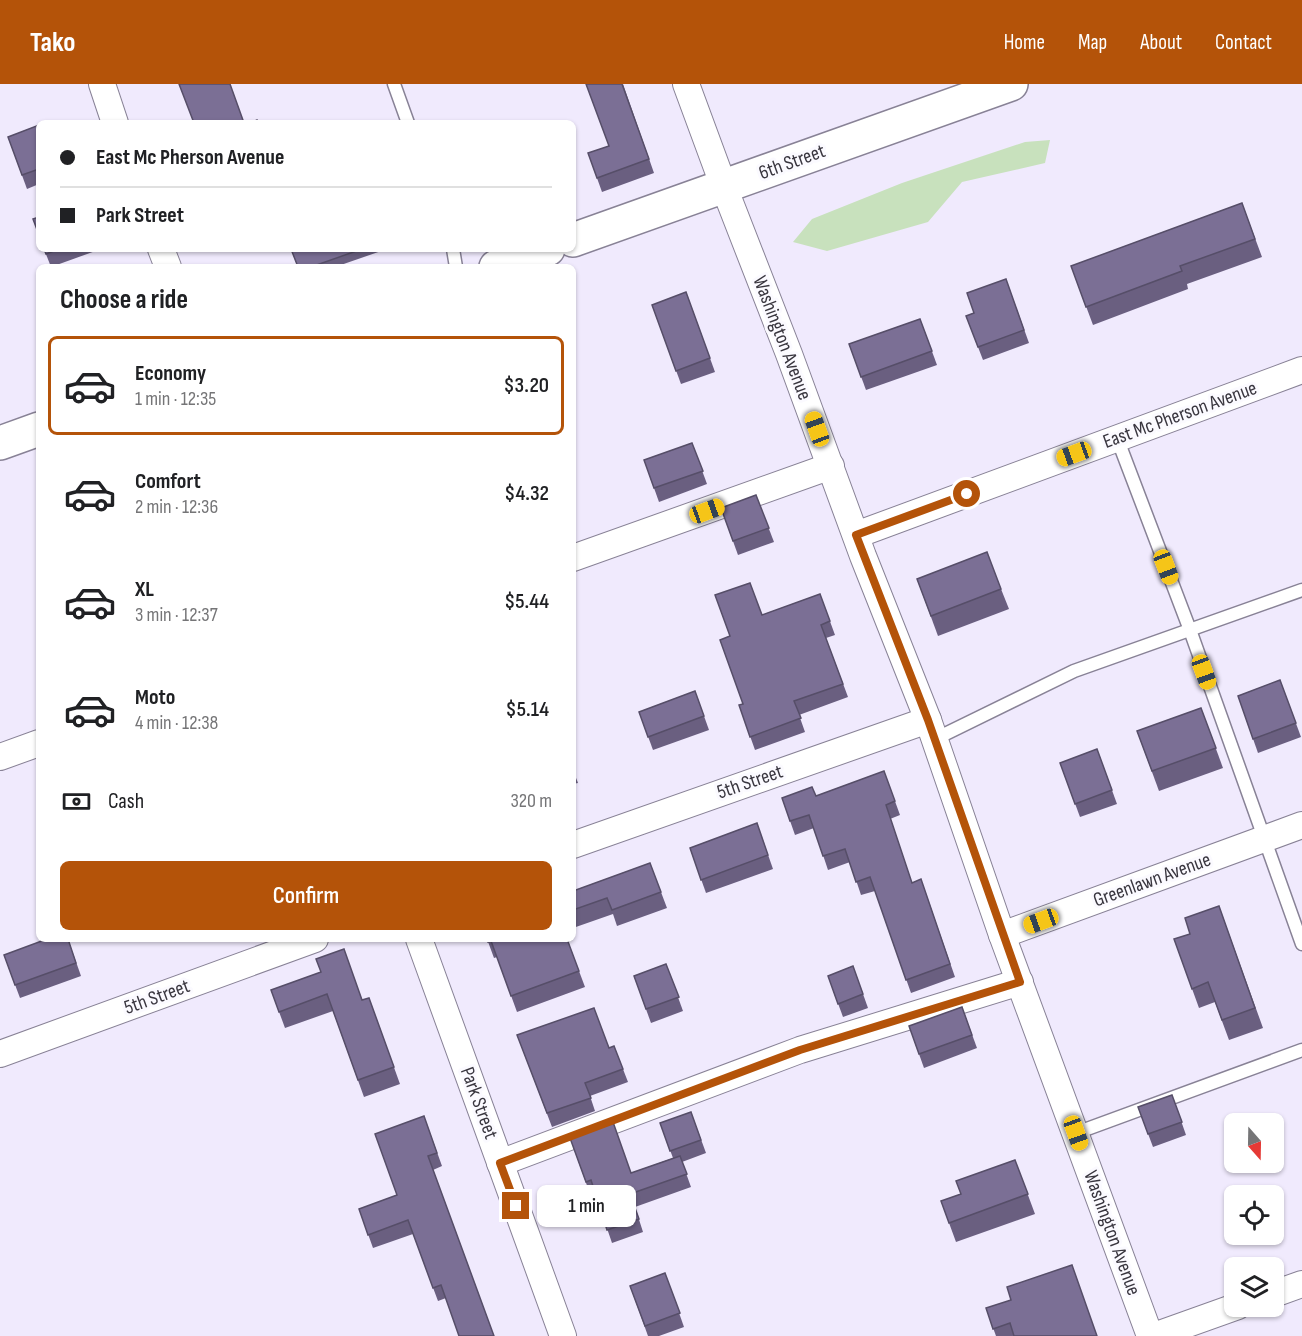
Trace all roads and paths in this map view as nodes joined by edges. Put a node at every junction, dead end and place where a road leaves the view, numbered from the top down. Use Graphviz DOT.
graph roads {
  1 [pos="102,84"];
  2 [pos="394,84"];
  3 [pos="686,84"];
  4 [pos="1011,84"];
  5 [pos="114,120"];
  6 [pos="407,120"];
  7 [pos="724,187"];
  8 [pos="576,239"];
  9 [pos="539,252"];
  10 [pos="505,264"];
  11 [pos="1302,370"];
  12 [pos="36,430"];
  13 [pos="1117,438"];
  14 [pos="0,443"];
  15 [pos="831,466"];
  16 [pos="856,535"];
  17 [pos="576,557"];
  18 [pos="1302,590"];
  19 [pos="1190,630"];
  20 [pos="931,730"];
  21 [pos="36,744"];
  22 [pos="0,757"];
  23 [pos="1302,825"];
  24 [pos="1264,839"];
  25 [pos="576,844"];
  26 [pos="1002,935"];
  27 [pos="307,942"];
  28 [pos="419,942"];
  29 [pos="1302,944"];
  30 [pos="1020,982"];
  31 [pos="1302,1050"];
  32 [pos="0,1054"];
  33 [pos="1076,1133"];
  34 [pos="500,1163"];
  35 [pos="1302,1284"];
  36 [pos="1284,1290"];
  37 [pos="1224,1311"];
  38 [pos="563,1336"];
  39 [pos="1152,1336"];
  1 -- 5 [label="street"];
  2 -- 6 [label="lane"];
  3 -- 7 [label="street, Washington Avenue"];
  4 -- 7 [label="street, 6th Street"];
  7 -- 8 [label="street, 6th Street"];
  7 -- 15 [label="street, Washington Avenue"];
  9 -- 10 [label="street"];
  11 -- 13 [label="street, East Mc Pherson Avenue"];
  12 -- 14 [label="street"];
  13 -- 16 [label="street, East Mc Pherson Avenue"];
  13 -- 19 [label="lane"];
  15 -- 16 [label="street, Washington Avenue"];
  15 -- 17 [label="street"];
  16 -- 20 [label="street, Washington Avenue"];
  18 -- 19 [label="lane"];
  19 -- 20 [label="lane"];
  19 -- 24 [label="lane"];
  20 -- 25 [label="street, 5th Street"];
  20 -- 26 [label="street, Washington Avenue"];
  21 -- 22 [label="street"];
  23 -- 24 [label="street, Greenlawn Avenue"];
  24 -- 26 [label="street, Greenlawn Avenue"];
  24 -- 29 [label="lane"];
  26 -- 30 [label="street, Washington Avenue"];
  27 -- 32 [label="street, 5th Street"];
  28 -- 34 [label="street, Park Street"];
  30 -- 33 [label="street, Washington Avenue"];
  30 -- 34 [label="street"];
  31 -- 33 [label="lane"];
  33 -- 39 [label="street, Washington Avenue"];
  34 -- 38 [label="street, Park Street"];
  35 -- 36 [label="street"];
  37 -- 39 [label="street"];
}
